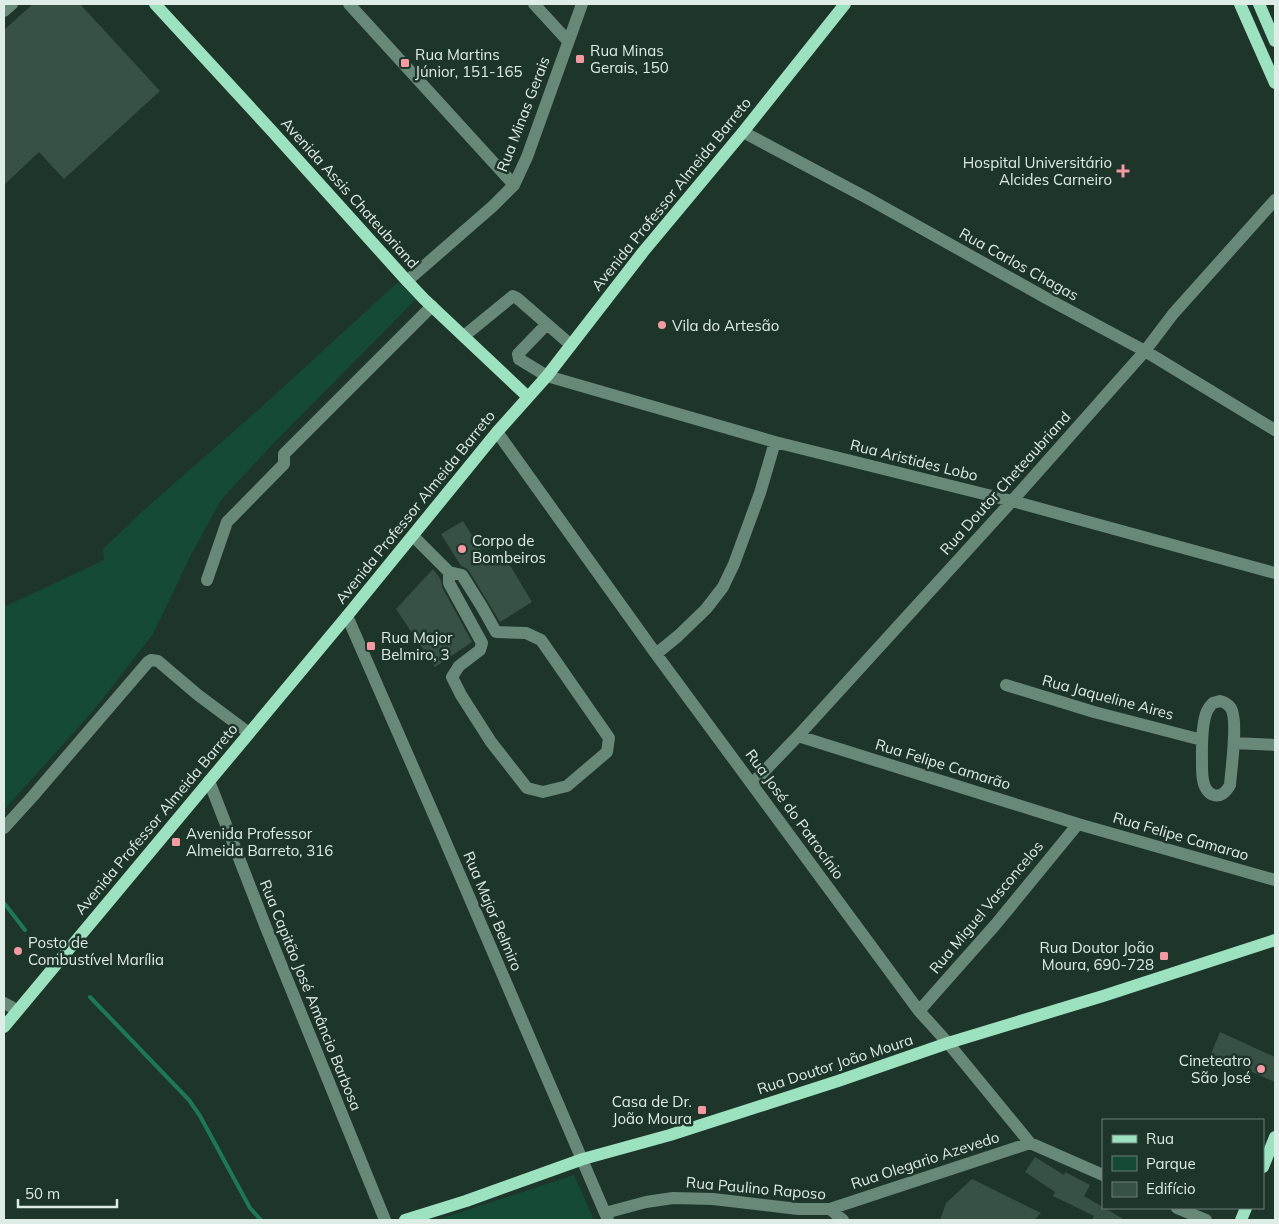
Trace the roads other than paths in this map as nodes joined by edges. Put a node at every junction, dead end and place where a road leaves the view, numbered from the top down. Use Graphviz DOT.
graph roads {
  1 [pos="12,4"];
  2 [pos="155,4"];
  3 [pos="349,4"];
  4 [pos="534,4"];
  5 [pos="582,4"];
  6 [pos="845,4"];
  7 [pos="1240,4"];
  8 [pos="1259,4"];
  9 [pos="4,11"];
  10 [pos="568,41"];
  11 [pos="1275,41"];
  12 [pos="1275,83"];
  13 [pos="743,132"];
  14 [pos="514,184"];
  15 [pos="1275,200"];
  16 [pos="407,281"];
  17 [pos="432,306"];
  18 [pos="547,324"];
  19 [pos="464,336"];
  20 [pos="571,345"];
  21 [pos="1144,351"];
  22 [pos="547,376"];
  23 [pos="528,397"];
  24 [pos="1275,430"];
  25 [pos="497,432"];
  26 [pos="775,442"];
  27 [pos="1012,501"];
  28 [pos="412,536"];
  29 [pos="449,572"];
  30 [pos="1275,573"];
  31 [pos="207,580"];
  32 [pos="347,616"];
  33 [pos="656,654"];
  34 [pos="1006,685"];
  35 [pos="249,733"];
  36 [pos="798,736"];
  37 [pos="1202,740"];
  38 [pos="1234,744"];
  39 [pos="1275,745"];
  40 [pos="209,781"];
  41 [pos="752,784"];
  42 [pos="1078,824"];
  43 [pos="4,828"];
  44 [pos="1275,880"];
  45 [pos="1275,940"];
  46 [pos="4,1003"];
  47 [pos="17,1010"];
  48 [pos="918,1011"];
  49 [pos="4,1026"];
  50 [pos="948,1043"];
  51 [pos="1275,1137"];
  52 [pos="1030,1143"];
  53 [pos="582,1159"];
  54 [pos="1264,1164"];
  55 [pos="1102,1175"];
  56 [pos="830,1209"];
  57 [pos="1179,1209"];
  58 [pos="607,1217"];
  59 [pos="385,1220"];
  60 [pos="405,1220"];
  61 [pos="843,1220"];
  62 [pos="1206,1220"];
  1 -- 9 [label="street"];
  2 -- 16 [label="main road, Avenida Assis Chateubriand"];
  3 -- 14 [label="street"];
  4 -- 10 [label="street"];
  5 -- 10 [label="street, Rua Minas Gerais"];
  6 -- 13 [label="main road, Avenida Professor Almeida Barreto"];
  7 -- 12 [label="main road"];
  8 -- 11 [label="main road"];
  10 -- 14 [label="street, Rua Minas Gerais"];
  13 -- 20 [label="main road, Avenida Professor Almeida Barreto"];
  13 -- 21 [label="street, Rua Carlos Chagas"];
  14 -- 16 [label="street, Rua Minas Gerais"];
  15 -- 21 [label="street, Rua Doutor Cheteaubriand"];
  16 -- 17 [label="main road, Avenida Assis Chateubriand"];
  17 -- 19 [label="main road, Avenida Assis Chateubriand"];
  17 -- 31 [label="street"];
  18 -- 19 [label="street"];
  18 -- 20 [label="street"];
  18 -- 22 [label="street, Rua Aristides Lobo"];
  19 -- 23 [label="main road, Avenida Assis Chateubriand"];
  20 -- 22 [label="main road, Avenida Professor Almeida Barreto"];
  21 -- 24 [label="street, Rua Carlos Chagas"];
  21 -- 27 [label="street, Rua Doutor Cheteaubriand"];
  22 -- 23 [label="main road, Avenida Professor Almeida Barreto"];
  22 -- 26 [label="street, Rua Aristides Lobo"];
  23 -- 25 [label="main road, Avenida Professor Almeida Barreto"];
  25 -- 28 [label="main road, Avenida Professor Almeida Barreto"];
  25 -- 33 [label="street, Rua José do Patrocínio"];
  26 -- 27 [label="street, Rua Aristides Lobo"];
  26 -- 33 [label="street"];
  27 -- 30 [label="street, Rua Aristides Lobo"];
  27 -- 36 [label="street, Rua Doutor Cheteaubriand"];
  28 -- 29 [label="street"];
  28 -- 32 [label="main road, Avenida Professor Almeida Barreto"];
  29 -- 29 [label="street"];
  32 -- 35 [label="main road, Avenida Professor Almeida Barreto"];
  32 -- 53 [label="street, Rua Major Belmiro"];
  33 -- 41 [label="street, Rua José do Patrocínio"];
  34 -- 37 [label="street, Rua Jaqueline Aires"];
  35 -- 40 [label="main road, Avenida Professor Almeida Barreto"];
  35 -- 43 [label="street"];
  36 -- 41 [label="street, Rua Doutor Cheteaubriand"];
  36 -- 42 [label="street, Rua Felipe Camarão"];
  37 -- 38 [label="street"];
  37 -- 38 [label="street"];
  38 -- 39 [label="street"];
  40 -- 47 [label="main road, Avenida Professor Almeida Barreto"];
  40 -- 59 [label="street, Rua Capitão José Amâncio Barbosa"];
  41 -- 48 [label="street, Rua José do Patrocínio"];
  42 -- 44 [label="street, Rua Felipe Camarao"];
  42 -- 48 [label="street, Rua Miguel Vasconcelos"];
  45 -- 50 [label="main road, Rua Doutor João Moura"];
  46 -- 47 [label="street"];
  47 -- 49 [label="main road, Avenida Professor Almeida Barreto"];
  48 -- 50 [label="street, Rua José do Patrocínio"];
  50 -- 52 [label="street, Rua José do Patrocínio"];
  50 -- 53 [label="main road, Rua Doutor João Moura"];
  51 -- 54 [label="main road"];
  52 -- 55 [label="street, Rua José do Patrocínio"];
  52 -- 56 [label="street, Rua Olegario Azevedo"];
  53 -- 58 [label="street, Rua Major Belmiro"];
  53 -- 60 [label="main road, Rua Doutor João Moura"];
  56 -- 58 [label="street, Rua Paulino Raposo"];
  56 -- 61 [label="street, Rua Paulino Raposo"];
  57 -- 62 [label="street"];
}
